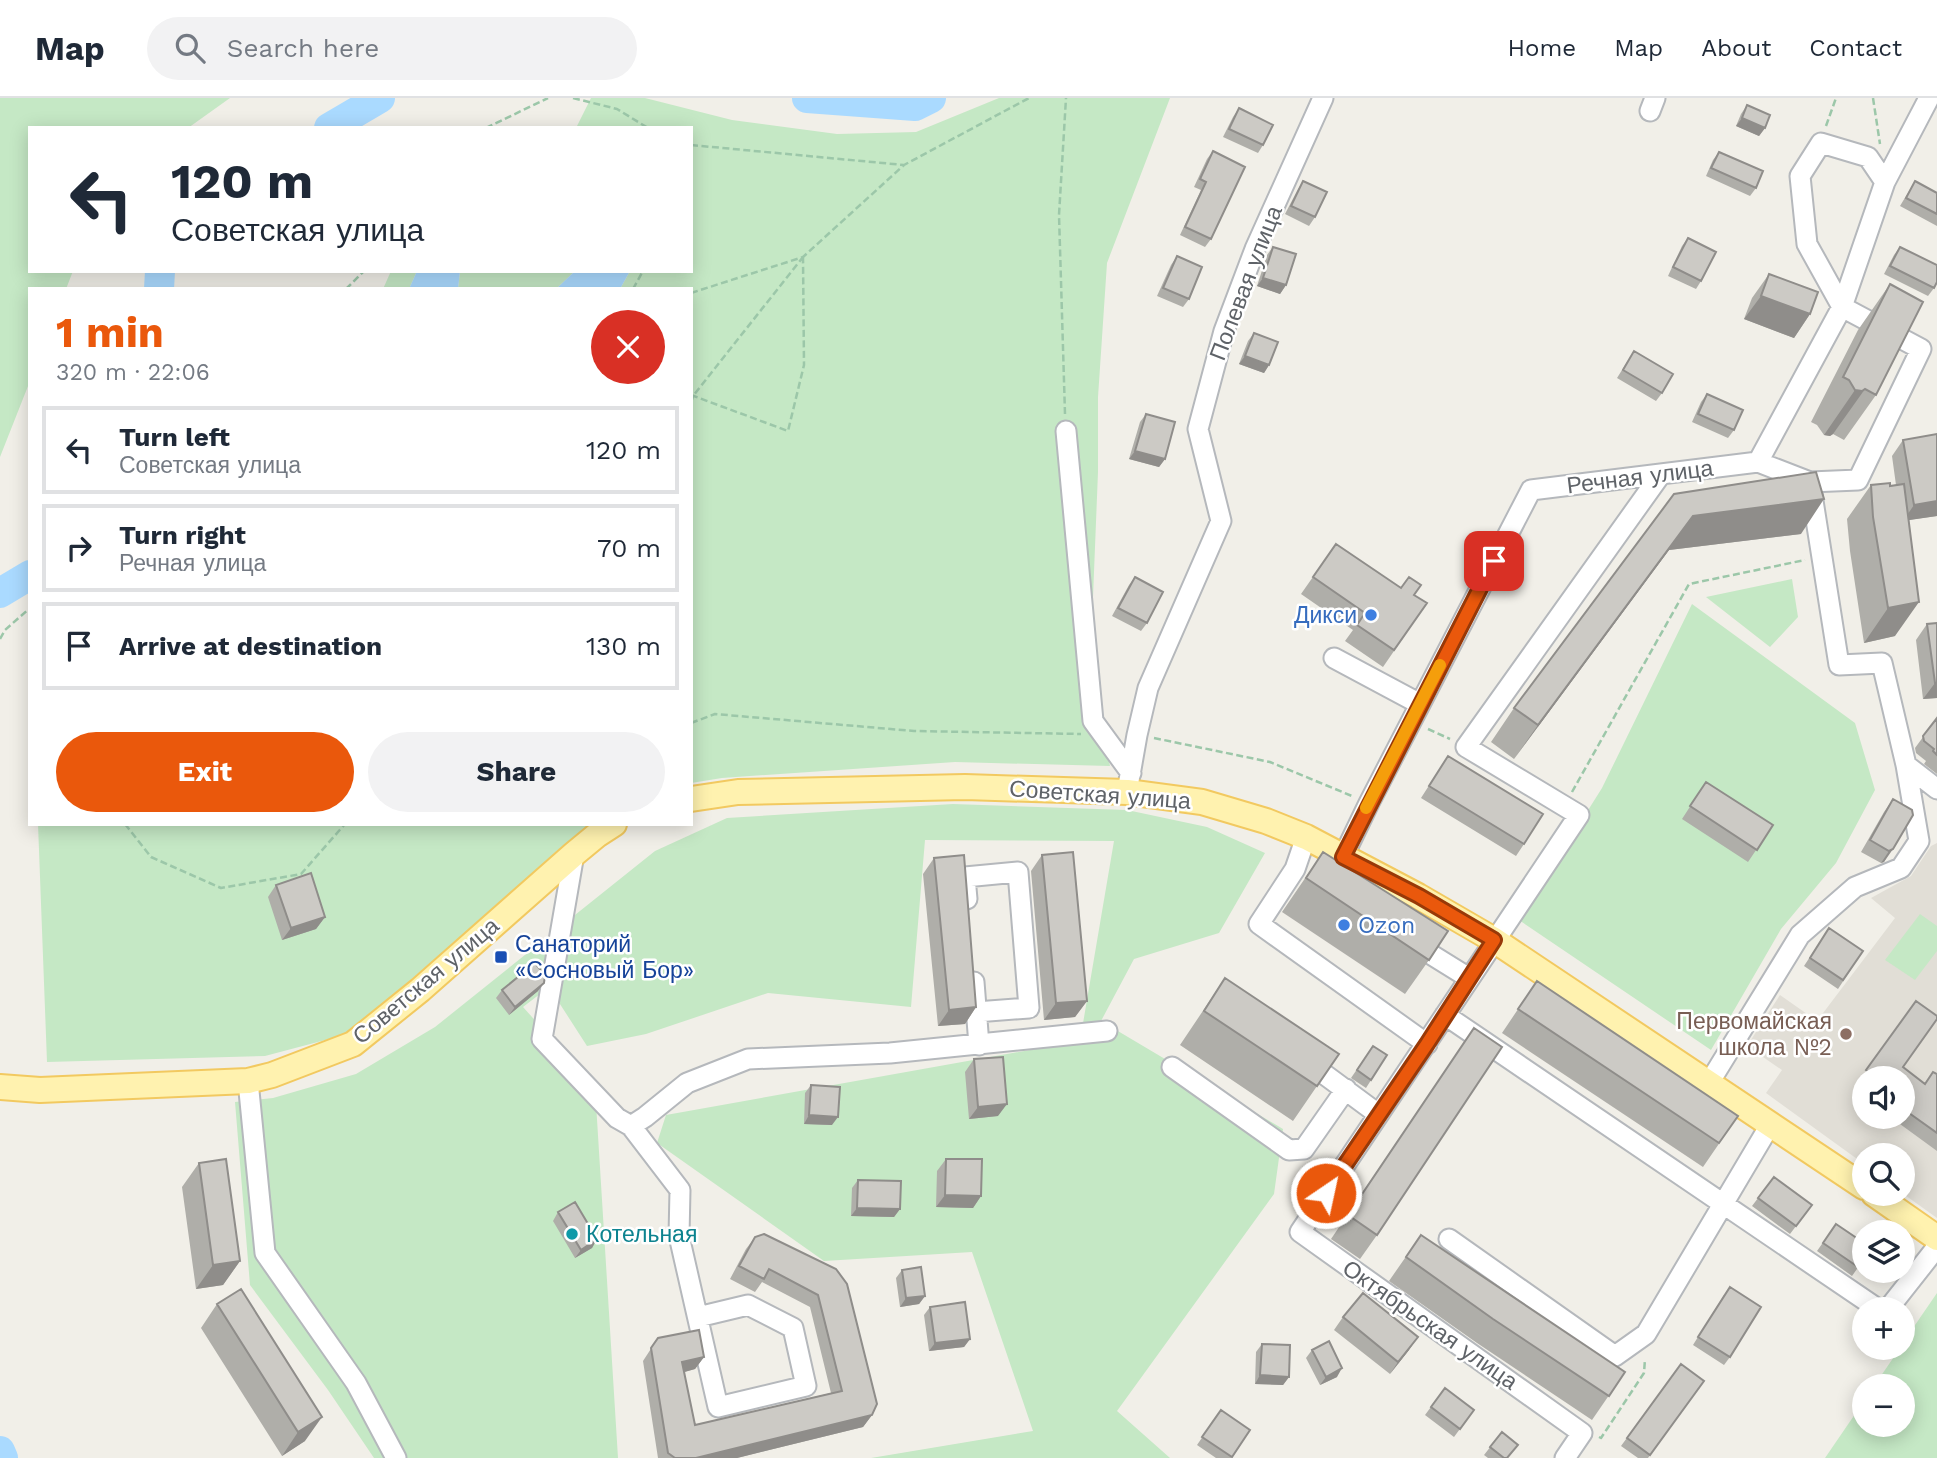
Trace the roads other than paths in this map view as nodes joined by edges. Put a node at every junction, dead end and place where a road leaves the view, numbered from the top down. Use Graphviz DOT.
graph roads {
  1 [pos="1323,98"];
  2 [pos="1929,98"];
  3 [pos="1885,182"];
  4 [pos="1842,307"];
  5 [pos="1929,353"];
  6 [pos="1066,431"];
  7 [pos="1758,462"];
  8 [pos="1661,474"];
  9 [pos="1810,482"];
  10 [pos="1334,657"];
  11 [pos="1416,713"];
  12 [pos="1906,765"];
  13 [pos="1129,783"];
  14 [pos="1937,789"];
  15 [pos="693,799"];
  16 [pos="611,826"];
  17 [pos="1937,832"];
  18 [pos="1306,837"];
  19 [pos="1919,841"];
  20 [pos="574,854"];
  21 [pos="1343,857"];
  22 [pos="968,917"];
  23 [pos="1399,934"];
  24 [pos="1494,940"];
  25 [pos="972,958"];
  26 [pos="1469,978"];
  27 [pos="976,1012"];
  28 [pos="1445,1015"];
  29 [pos="1107,1031"];
  30 [pos="1427,1044"];
  31 [pos="979,1045"];
  32 [pos="1289,1049"];
  33 [pos="1172,1067"];
  34 [pos="248,1082"];
  35 [pos="1709,1083"];
  36 [pos="0,1087"];
  37 [pos="1346,1089"];
  38 [pos="1378,1114"];
  39 [pos="1770,1125"];
  40 [pos="631,1126"];
  41 [pos="1852,1179"];
  42 [pos="1722,1204"];
  43 [pos="1891,1206"];
  44 [pos="1937,1238"];
  45 [pos="1448,1239"];
  46 [pos="1937,1247"];
  47 [pos="1860,1297"];
  48 [pos="1897,1297"];
  49 [pos="698,1317"];
  50 [pos="396,1458"];
  51 [pos="1565,1458"];
  1 -- 13 [label="street, Полевая улица"];
  2 -- 3 [label="street"];
  3 -- 4 [label="street"];
  3 -- 4 [label="street"];
  4 -- 5 [label="street"];
  4 -- 7 [label="street"];
  5 -- 9 [label="street"];
  6 -- 13 [label="street"];
  7 -- 8 [label="street, Речная улица"];
  7 -- 9 [label="street"];
  8 -- 11 [label="street, Речная улица"];
  8 -- 24 [label="street, Октябрьская улица"];
  9 -- 12 [label="street"];
  10 -- 11 [label="street"];
  11 -- 21 [label="street, Речная улица"];
  12 -- 14 [label="street"];
  12 -- 19 [label="street"];
  13 -- 15 [label="main road, Советская улица"];
  13 -- 18 [label="main road, Советская улица"];
  16 -- 20 [label="main road, Советская улица"];
  17 -- 19 [label="street"];
  18 -- 21 [label="main road, Советская улица"];
  18 -- 30 [label="street"];
  19 -- 35 [label="street"];
  20 -- 34 [label="main road, Советская улица"];
  20 -- 40 [label="street"];
  21 -- 24 [label="main road, Советская улица"];
  22 -- 27 [label="street"];
  23 -- 26 [label="street"];
  24 -- 26 [label="street, Октябрьская улица"];
  24 -- 35 [label="main road, Советская улица"];
  25 -- 27 [label="street"];
  26 -- 28 [label="street, Октябрьская улица"];
  27 -- 31 [label="street"];
  28 -- 30 [label="street, Октябрьская улица"];
  28 -- 42 [label="street"];
  29 -- 31 [label="street"];
  30 -- 38 [label="street, Октябрьская улица"];
  31 -- 40 [label="street"];
  32 -- 37 [label="street"];
  33 -- 37 [label="street"];
  34 -- 36 [label="main road, Советская улица"];
  34 -- 50 [label="street"];
  35 -- 39 [label="main road, Советская улица"];
  37 -- 38 [label="street"];
  38 -- 51 [label="street, Октябрьская улица"];
  39 -- 41 [label="main road, Советская улица"];
  39 -- 42 [label="street"];
  40 -- 49 [label="street"];
  42 -- 45 [label="street"];
  42 -- 47 [label="street"];
  43 -- 44 [label="main road"];
  46 -- 48 [label="street"];
  49 -- 49 [label="street"];
}
